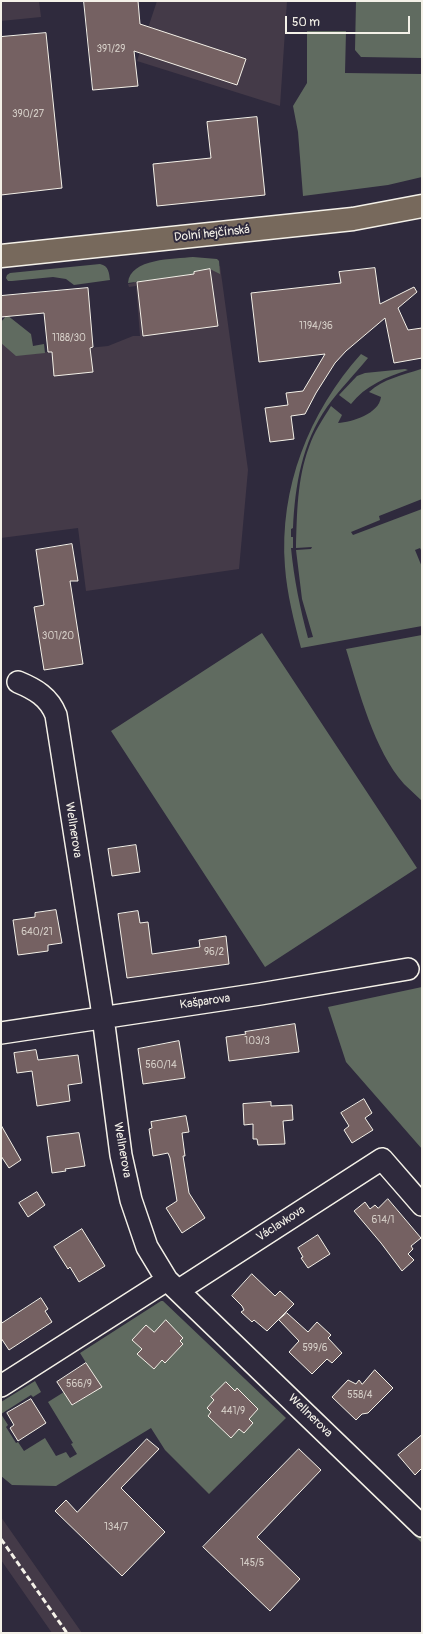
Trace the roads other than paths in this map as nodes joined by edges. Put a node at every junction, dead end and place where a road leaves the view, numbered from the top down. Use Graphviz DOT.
graph roads {
  1 [pos="422,206"];
  2 [pos="1,256"];
  3 [pos="18,682"];
  4 [pos="408,969"];
  5 [pos="103,1017"];
  6 [pos="1,1033"];
  7 [pos="422,1205"];
  8 [pos="173,1285"];
  9 [pos="1,1386"];
  10 [pos="420,1520"];
  1 -- 2 [label="main road, Dolní hejčínská"];
  3 -- 5 [label="street, Wellnerova"];
  4 -- 5 [label="street, Kašparova"];
  5 -- 6 [label="street, Kašparova"];
  5 -- 8 [label="street, Wellnerova"];
  7 -- 8 [label="street, Václavkova"];
  8 -- 9 [label="street, Václavkova"];
  8 -- 10 [label="street, Wellnerova"];
}
